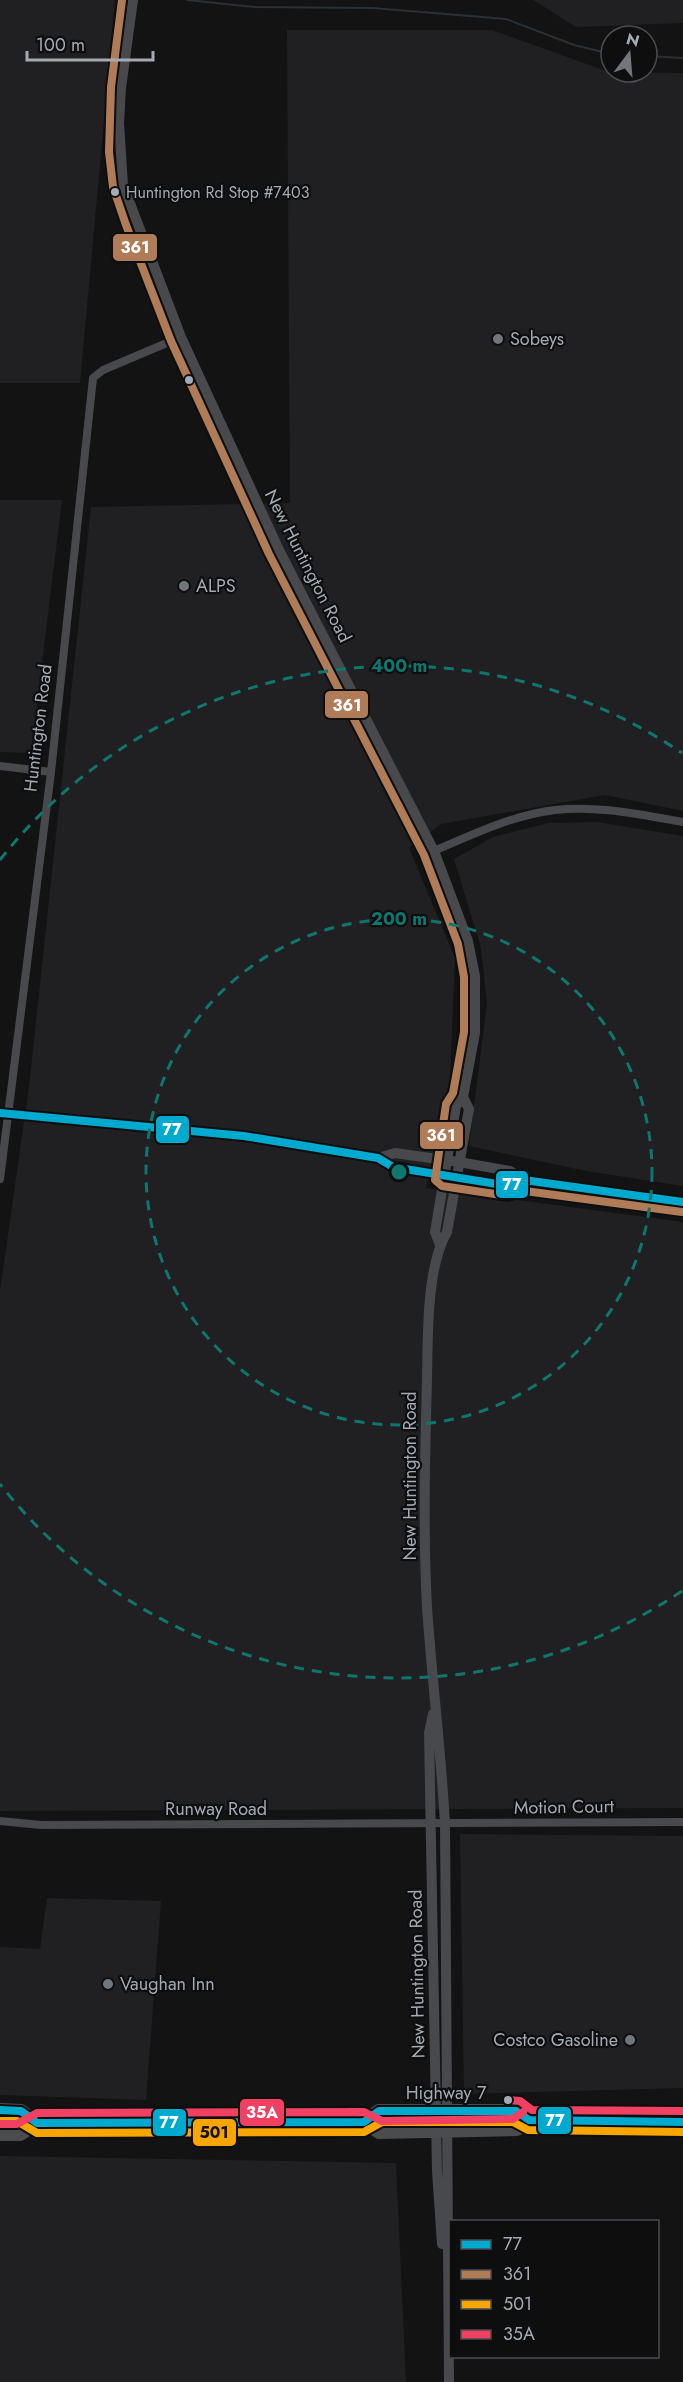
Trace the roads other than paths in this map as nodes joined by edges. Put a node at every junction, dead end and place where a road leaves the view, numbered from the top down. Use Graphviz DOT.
graph roads {
  1 [pos="133,0"];
  2 [pos="182,337"];
  3 [pos="0,766"];
  4 [pos="51,772"];
  5 [pos="683,822"];
  6 [pos="434,851"];
  7 [pos="463,1097"];
  8 [pos="4,1114"];
  9 [pos="378,1158"];
  10 [pos="447,1161"];
  11 [pos="459,1162"];
  12 [pos="444,1176"];
  13 [pos="456,1178"];
  14 [pos="0,1179"];
  15 [pos="524,1180"];
  16 [pos="683,1202"];
  17 [pos="440,1245"];
  18 [pos="434,1708"];
  19 [pos="0,1821"];
  20 [pos="683,1822"];
  21 [pos="433,1824"];
  22 [pos="445,1824"];
  23 [pos="0,2110"];
  24 [pos="442,2111"];
  25 [pos="529,2120"];
  26 [pos="364,2122"];
  27 [pos="683,2122"];
  28 [pos="37,2123"];
  29 [pos="443,2131"];
  30 [pos="0,2134"];
  31 [pos="449,2382"];
  1 -- 2 [label="street, New Huntington Road"];
  2 -- 4 [label="street, Huntington Road"];
  2 -- 6 [label="street, New Huntington Road"];
  3 -- 4 [label="street"];
  4 -- 8 [label="street, Huntington Road"];
  5 -- 6 [label="street"];
  6 -- 7 [label="street, New Huntington Road"];
  7 -- 10 [label="street, New Huntington Road"];
  7 -- 11 [label="street, New Huntington Road"];
  8 -- 9 [label="street"];
  8 -- 14 [label="street, Huntington Road"];
  9 -- 10 [label="street"];
  9 -- 12 [label="street"];
  10 -- 11 [label="street"];
  10 -- 12 [label="street, New Huntington Road"];
  11 -- 13 [label="street, New Huntington Road"];
  11 -- 15 [label="street"];
  12 -- 13 [label="street"];
  12 -- 17 [label="street, New Huntington Road"];
  13 -- 15 [label="street"];
  13 -- 17 [label="street, New Huntington Road"];
  15 -- 16 [label="street"];
  17 -- 18 [label="street, New Huntington Road"];
  18 -- 21 [label="street, New Huntington Road"];
  18 -- 22 [label="street, New Huntington Road"];
  19 -- 21 [label="street, Runway Road"];
  20 -- 22 [label="street, Motion Court"];
  21 -- 22 [label="street, Runway Road"];
  21 -- 24 [label="street, New Huntington Road"];
  22 -- 24 [label="street, New Huntington Road"];
  23 -- 28 [label="main road, Highway 7"];
  24 -- 25 [label="main road, Highway 7"];
  24 -- 26 [label="main road, Highway 7"];
  24 -- 29 [label="street, New Huntington Road"];
  25 -- 27 [label="main road, Highway 7"];
  25 -- 29 [label="main road, Highway 7"];
  26 -- 28 [label="main road, Highway 7"];
  26 -- 29 [label="main road, Highway 7"];
  28 -- 30 [label="main road, Highway 7"];
  29 -- 31 [label="street, New Huntington Road"];
}
